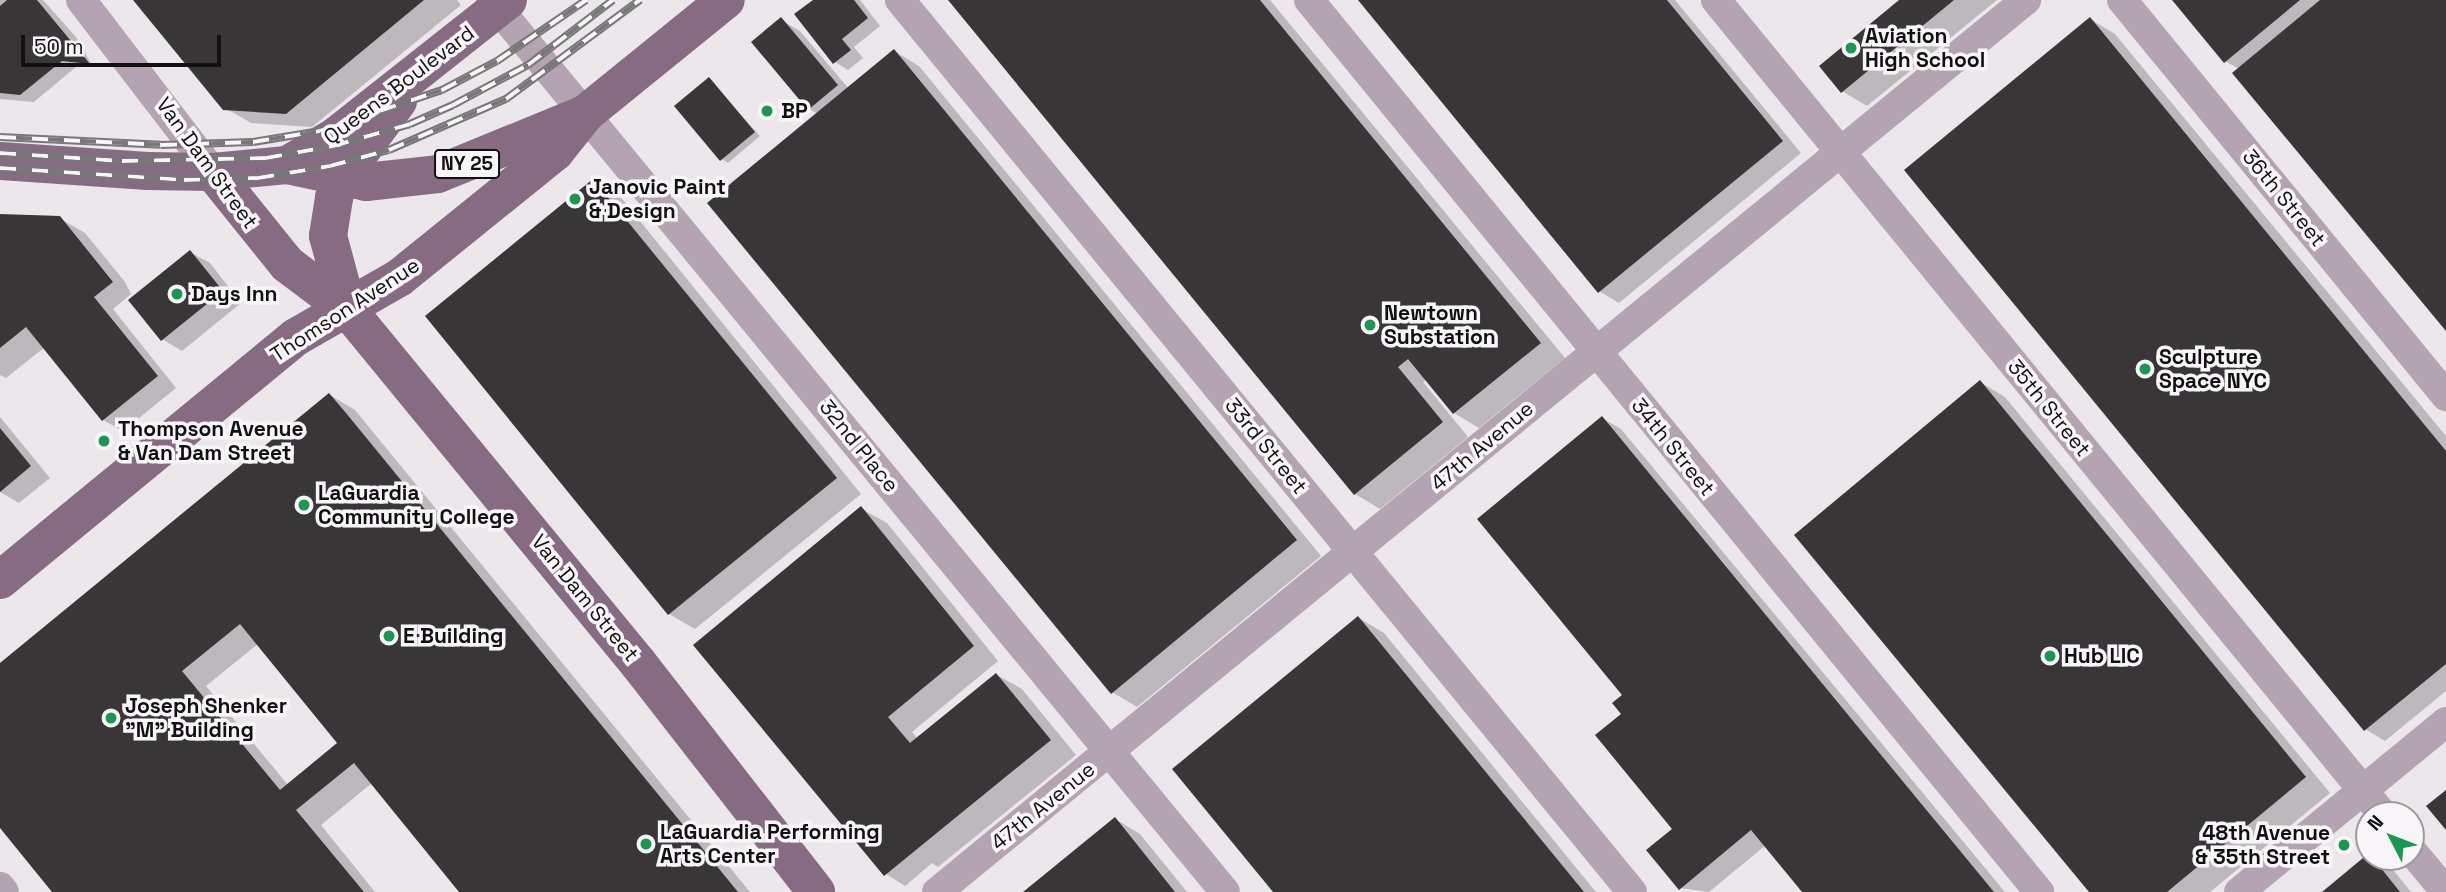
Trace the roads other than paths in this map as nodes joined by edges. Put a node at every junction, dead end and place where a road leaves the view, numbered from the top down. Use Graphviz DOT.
graph roads {
  1 [pos="81,0"];
  2 [pos="726,0"];
  3 [pos="900,0"];
  4 [pos="1309,0"];
  5 [pos="1716,0"];
  6 [pos="2026,0"];
  7 [pos="2122,0"];
  8 [pos="499,3"];
  9 [pos="420,70"];
  10 [pos="585,114"];
  11 [pos="1840,152"];
  12 [pos="0,161"];
  13 [pos="287,165"];
  14 [pos="214,172"];
  15 [pos="341,177"];
  16 [pos="348,310"];
  17 [pos="1596,352"];
  18 [pos="2446,396"];
  19 [pos="1353,552"];
  20 [pos="0,580"];
  21 [pos="2446,722"];
  22 [pos="1109,752"];
  23 [pos="2362,791"];
  24 [pos="2370,801"];
  25 [pos="2425,867"];
  26 [pos="0,887"];
  27 [pos="4,892"];
  28 [pos="816,892"];
  29 [pos="937,892"];
  30 [pos="1225,892"];
  31 [pos="1632,892"];
  32 [pos="2039,892"];
  33 [pos="2239,892"];
  34 [pos="2446,892"];
  1 -- 14 [label="street, Van Dam Street"];
  2 -- 10 [label="main road, Queens Boulevard / NY 25"];
  3 -- 19 [label="street, 33rd Street"];
  4 -- 17 [label="street, 34th Street"];
  5 -- 11 [label="street, 35th Street"];
  6 -- 11 [label="street, 47th Avenue"];
  7 -- 18 [label="street, 36th Street"];
  8 -- 9 [label="main road, Queens Boulevard / NY 25"];
  8 -- 10 [label="street, 32nd Place"];
  9 -- 13 [label="main road, Queens Boulevard / NY 25"];
  9 -- 15 [label="main road"];
  10 -- 15 [label="main road, Queens Boulevard / NY 25"];
  10 -- 16 [label="main road, Thomson Avenue"];
  10 -- 22 [label="street, 32nd Place"];
  11 -- 17 [label="street, 47th Avenue"];
  11 -- 23 [label="street, 35th Street"];
  12 -- 14 [label="main road, Queens Boulevard / NY 25"];
  13 -- 14 [label="main road, Queens Boulevard / NY 25"];
  13 -- 15 [label="main road, Queens Boulevard / NY 25"];
  14 -- 16 [label="main road, Van Dam Street"];
  15 -- 16 [label="main road, Van Dam Street"];
  16 -- 20 [label="main road, Thomson Avenue"];
  16 -- 28 [label="main road, Van Dam Street"];
  17 -- 19 [label="street, 47th Avenue"];
  17 -- 32 [label="street, 34th Street"];
  19 -- 22 [label="street, 47th Avenue"];
  19 -- 31 [label="street, 33rd Street"];
  21 -- 23 [label="street"];
  22 -- 29 [label="street, 47th Avenue"];
  22 -- 30 [label="street, 32nd Place"];
  23 -- 24 [label="street, 35th Street"];
  23 -- 33 [label="street"];
  25 -- 34 [label="street"];
  26 -- 27 [label="street"];
}
